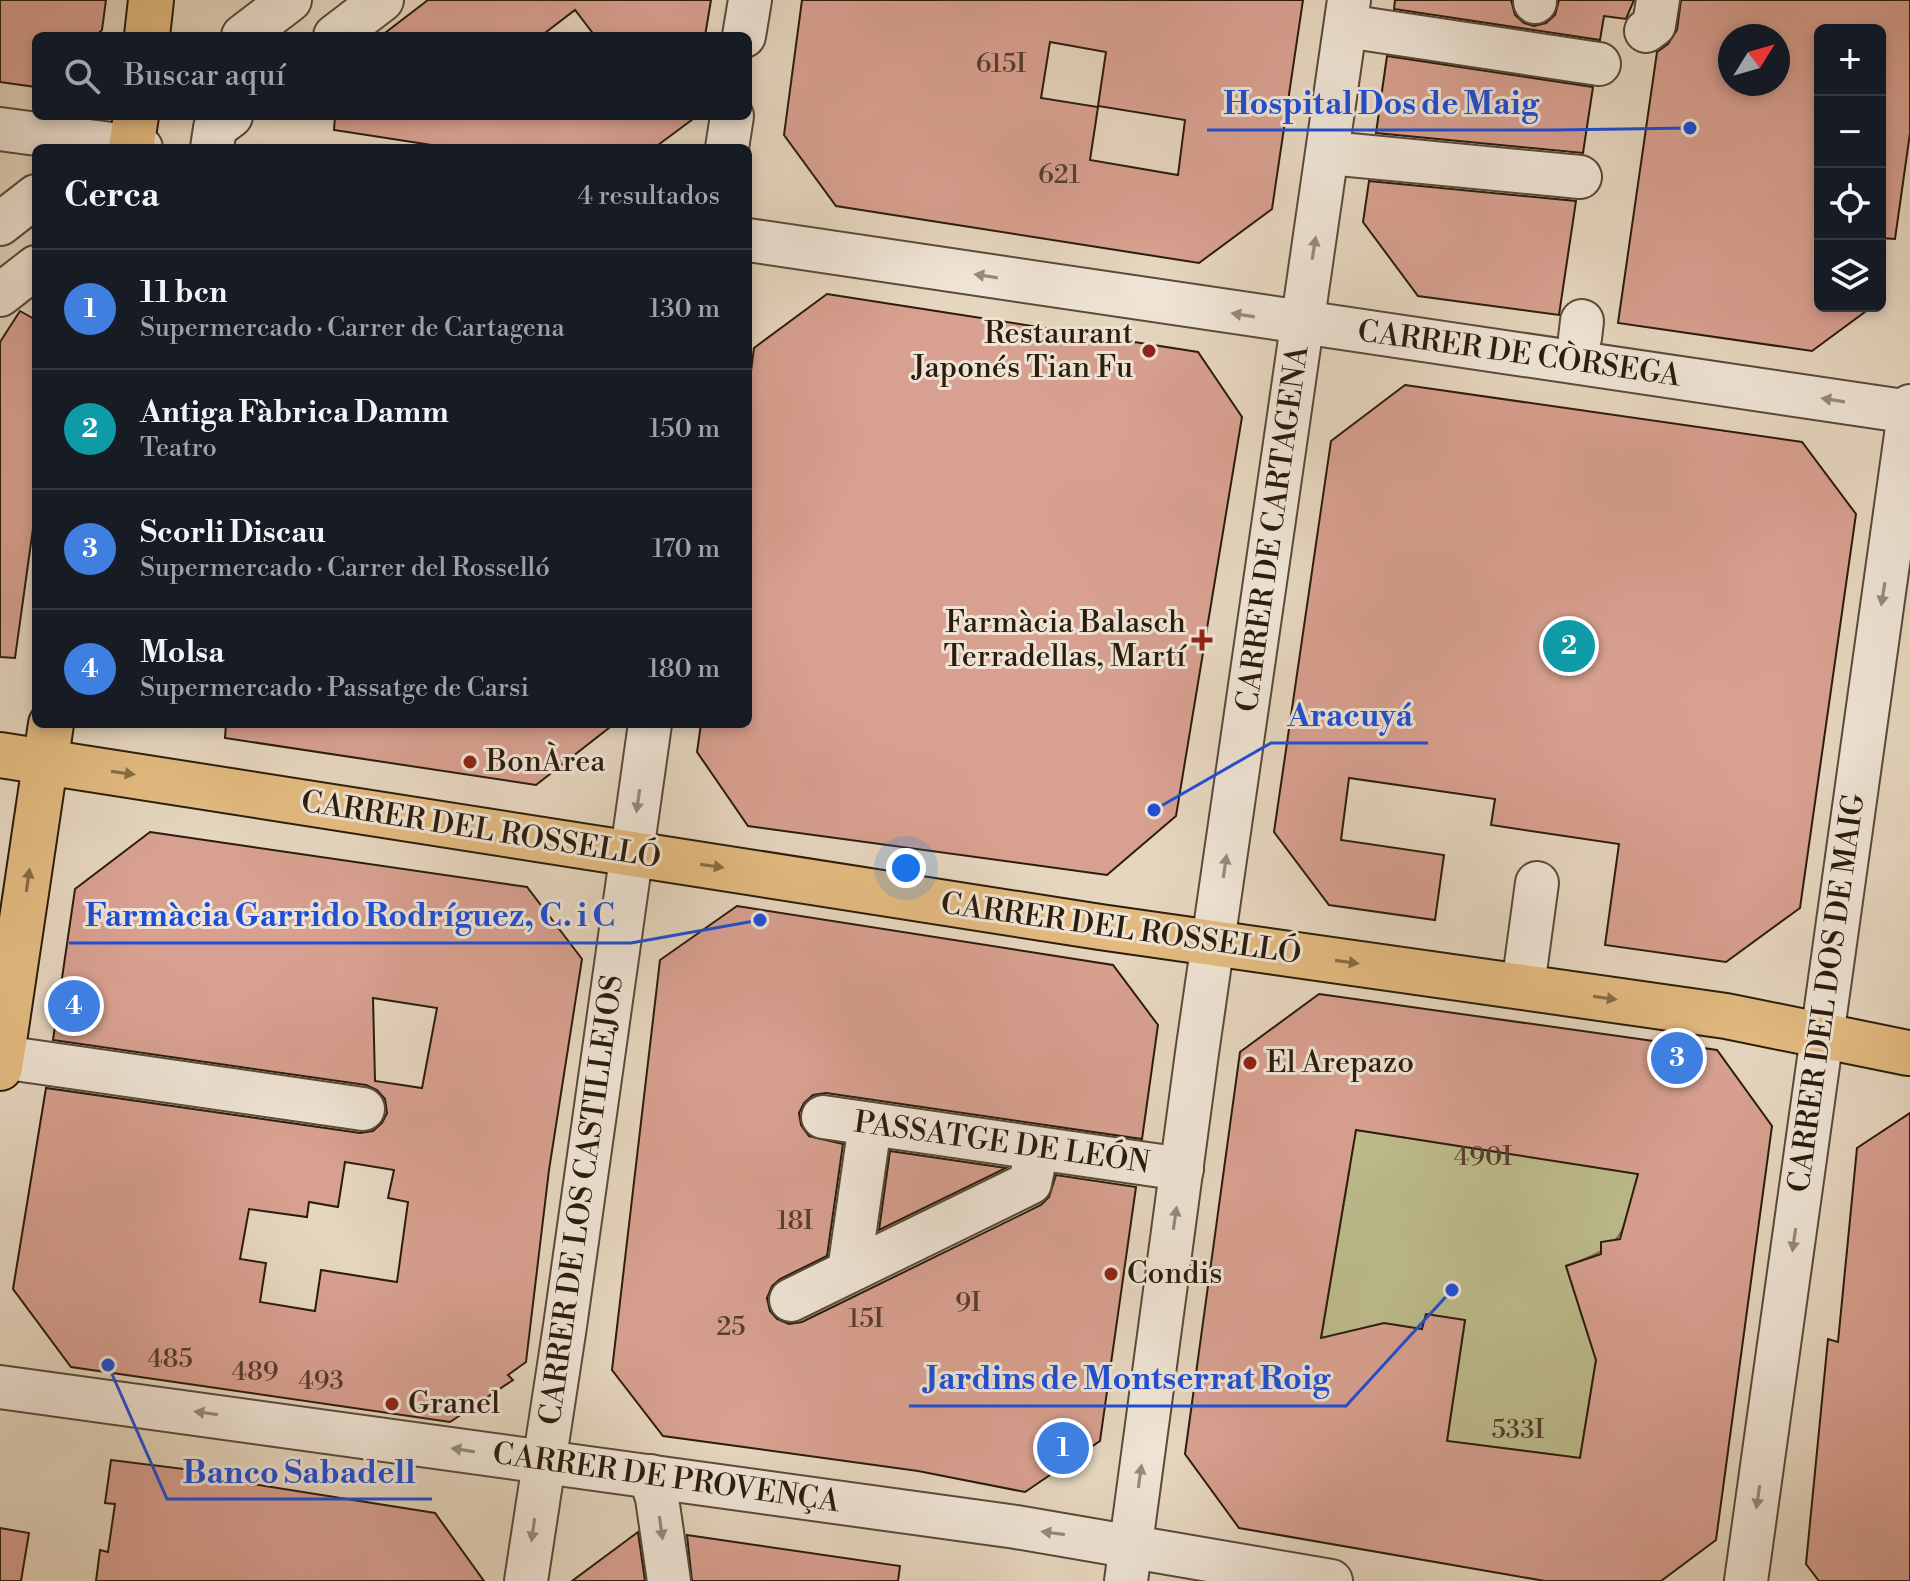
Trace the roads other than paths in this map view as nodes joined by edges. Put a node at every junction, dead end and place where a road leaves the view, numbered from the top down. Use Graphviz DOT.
graph roads {
  1 [pos="151,0"];
  2 [pos="290,0"];
  3 [pos="382,0"];
  4 [pos="750,0"];
  5 [pos="1348,13"];
  6 [pos="147,32"];
  7 [pos="248,32"];
  8 [pos="340,32"];
  9 [pos="745,32"];
  10 [pos="1599,64"];
  11 [pos="226,120"];
  12 [pos="731,120"];
  13 [pos="0,129"];
  14 [pos="123,142"];
  15 [pos="213,144"];
  16 [pos="728,144"];
  17 [pos="1329,153"];
  18 [pos="1580,177"];
  19 [pos="32,199"];
  20 [pos="0,224"];
  21 [pos="752,241"];
  22 [pos="32,270"];
  23 [pos="0,295"];
  24 [pos="1302,323"];
  25 [pos="1910,410"];
  26 [pos="649,728"];
  27 [pos="49,743"];
  28 [pos="0,755"];
  29 [pos="631,853"];
  30 [pos="1537,883"];
  31 [pos="1215,943"];
  32 [pos="1523,986"];
  33 [pos="1820,1034"];
  34 [pos="1909,1053"];
  35 [pos="1,1062"];
  36 [pos="363,1109"];
  37 [pos="823,1117"];
  38 [pos="870,1125"];
  39 [pos="1037,1149"];
  40 [pos="1182,1169"];
  41 [pos="849,1271"];
  42 [pos="791,1300"];
  43 [pos="0,1387"];
  44 [pos="543,1462"];
  45 [pos="650,1476"];
  46 [pos="1128,1563"];
  47 [pos="526,1581"];
  48 [pos="669,1581"];
  49 [pos="1331,1581"];
  50 [pos="1746,1581"];
  1 -- 6 [label="main road"];
  2 -- 7 [label="street"];
  3 -- 8 [label="street"];
  4 -- 9 [label="street"];
  5 -- 10 [label="street"];
  5 -- 17 [label="street, CARRER DE CARTAGENA"];
  11 -- 15 [label="street"];
  12 -- 16 [label="street"];
  13 -- 14 [label="street"];
  17 -- 18 [label="street"];
  24 -- 17 [label="street, CARRER DE CARTAGENA, one-way"];
  19 -- 20 [label="street"];
  24 -- 21 [label="street, CARRER DE CÒRSEGA, one-way"];
  22 -- 23 [label="street"];
  25 -- 24 [label="street, CARRER DE CÒRSEGA, one-way"];
  31 -- 24 [label="street, CARRER DE CARTAGENA, one-way"];
  25 -- 33 [label="street, CARRER DEL DOS DE MAIG, one-way"];
  26 -- 29 [label="street, CARRER DE LOS CASTILLEJOS, one-way"];
  27 -- 28 [label="main road, CARRER DEL ROSSELLÓ"];
  27 -- 29 [label="main road, CARRER DEL ROSSELLÓ, one-way"];
  35 -- 27 [label="main road, one-way"];
  29 -- 31 [label="main road, CARRER DEL ROSSELLÓ, one-way"];
  29 -- 44 [label="street, CARRER DE LOS CASTILLEJOS"];
  30 -- 32 [label="street"];
  31 -- 32 [label="main road, CARRER DEL ROSSELLÓ, one-way"];
  31 -- 40 [label="street, CARRER DE CARTAGENA"];
  32 -- 33 [label="main road, CARRER DEL ROSSELLÓ, one-way"];
  33 -- 34 [label="main road, CARRER DEL ROSSELLÓ"];
  33 -- 50 [label="street, CARRER DEL DOS DE MAIG, one-way"];
  35 -- 36 [label="street"];
  37 -- 38 [label="street, PASSATGE DE LEÓN"];
  38 -- 39 [label="street, PASSATGE DE LEÓN"];
  38 -- 41 [label="street"];
  39 -- 40 [label="street, PASSATGE DE LEÓN"];
  39 -- 41 [label="street"];
  46 -- 40 [label="street, CARRER DE CARTAGENA, one-way"];
  41 -- 42 [label="street"];
  44 -- 43 [label="street, CARRER DE PROVENÇA, one-way"];
  44 -- 45 [label="street, CARRER DE PROVENÇA"];
  44 -- 47 [label="street, CARRER DE LOS CASTILLEJOS, one-way"];
  46 -- 45 [label="street, CARRER DE PROVENÇA, one-way"];
  45 -- 48 [label="street, one-way"];
  46 -- 49 [label="street, CARRER DE PROVENÇA"];
}
